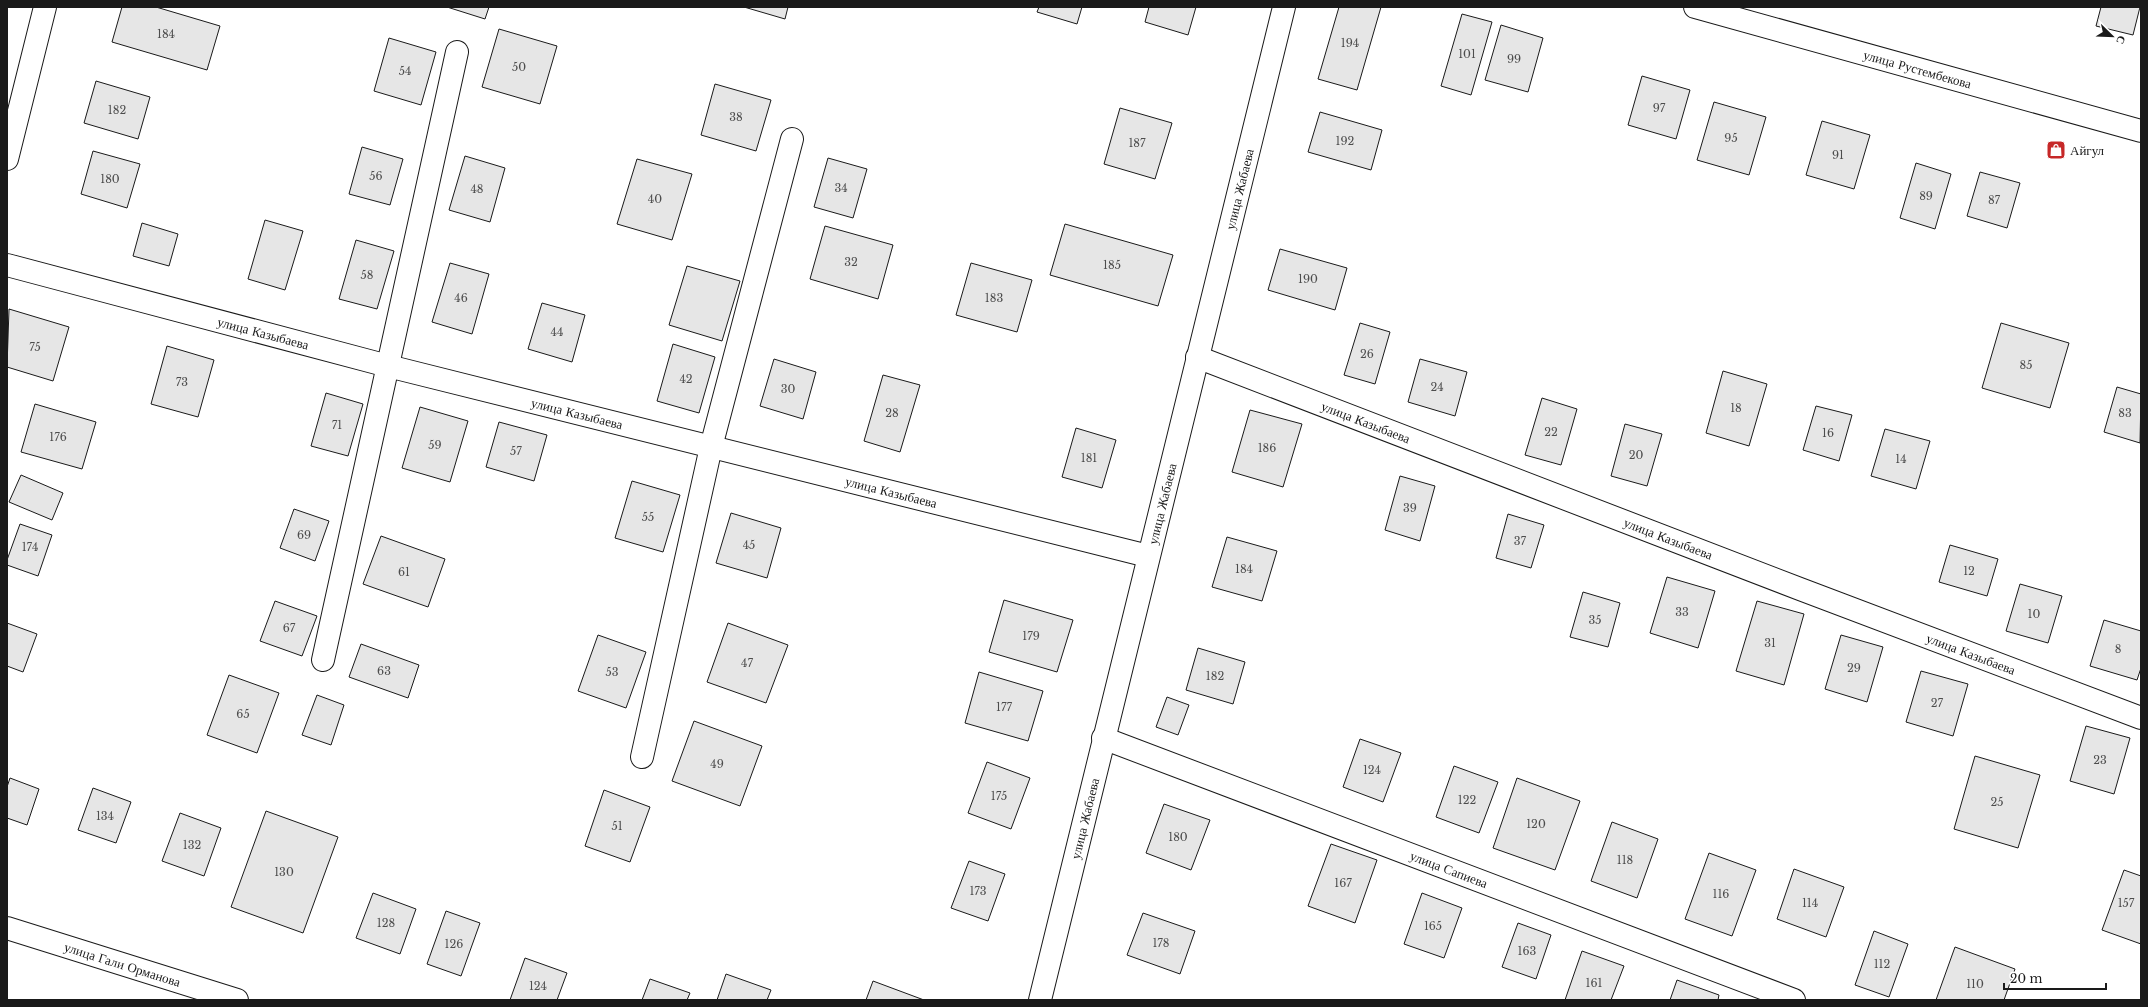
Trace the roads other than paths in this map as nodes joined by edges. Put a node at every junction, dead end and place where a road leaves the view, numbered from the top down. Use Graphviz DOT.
graph roads {
  1 [pos="45,7"];
  2 [pos="1284,7"];
  3 [pos="1695,7"];
  4 [pos="457,52"];
  5 [pos="2141,131"];
  6 [pos="792,139"];
  7 [pos="7,159"];
  8 [pos="7,265"];
  9 [pos="1197,357"];
  10 [pos="388,366"];
  11 [pos="711,447"];
  12 [pos="1148,556"];
  13 [pos="323,660"];
  14 [pos="2141,718"];
  15 [pos="1103,738"];
  16 [pos="642,757"];
  17 [pos="7,928"];
  18 [pos="237,1000"];
  19 [pos="1040,1000"];
  20 [pos="1794,1000"];
  1 -- 7 [label="street"];
  2 -- 9 [label="street, улица Жабаева"];
  3 -- 5 [label="street, улица Рустембекова"];
  4 -- 10 [label="street"];
  6 -- 11 [label="street"];
  8 -- 10 [label="street, улица Казыбаева"];
  9 -- 12 [label="street, улица Жабаева"];
  9 -- 14 [label="street, улица Казыбаева"];
  10 -- 11 [label="street, улица Казыбаева"];
  10 -- 13 [label="street"];
  11 -- 12 [label="street, улица Казыбаева"];
  11 -- 16 [label="street"];
  12 -- 15 [label="street, улица Жабаева"];
  15 -- 19 [label="street, улица Жабаева"];
  15 -- 20 [label="street, улица Сапиева"];
  17 -- 18 [label="street, улица Гали Орманова"];
}
